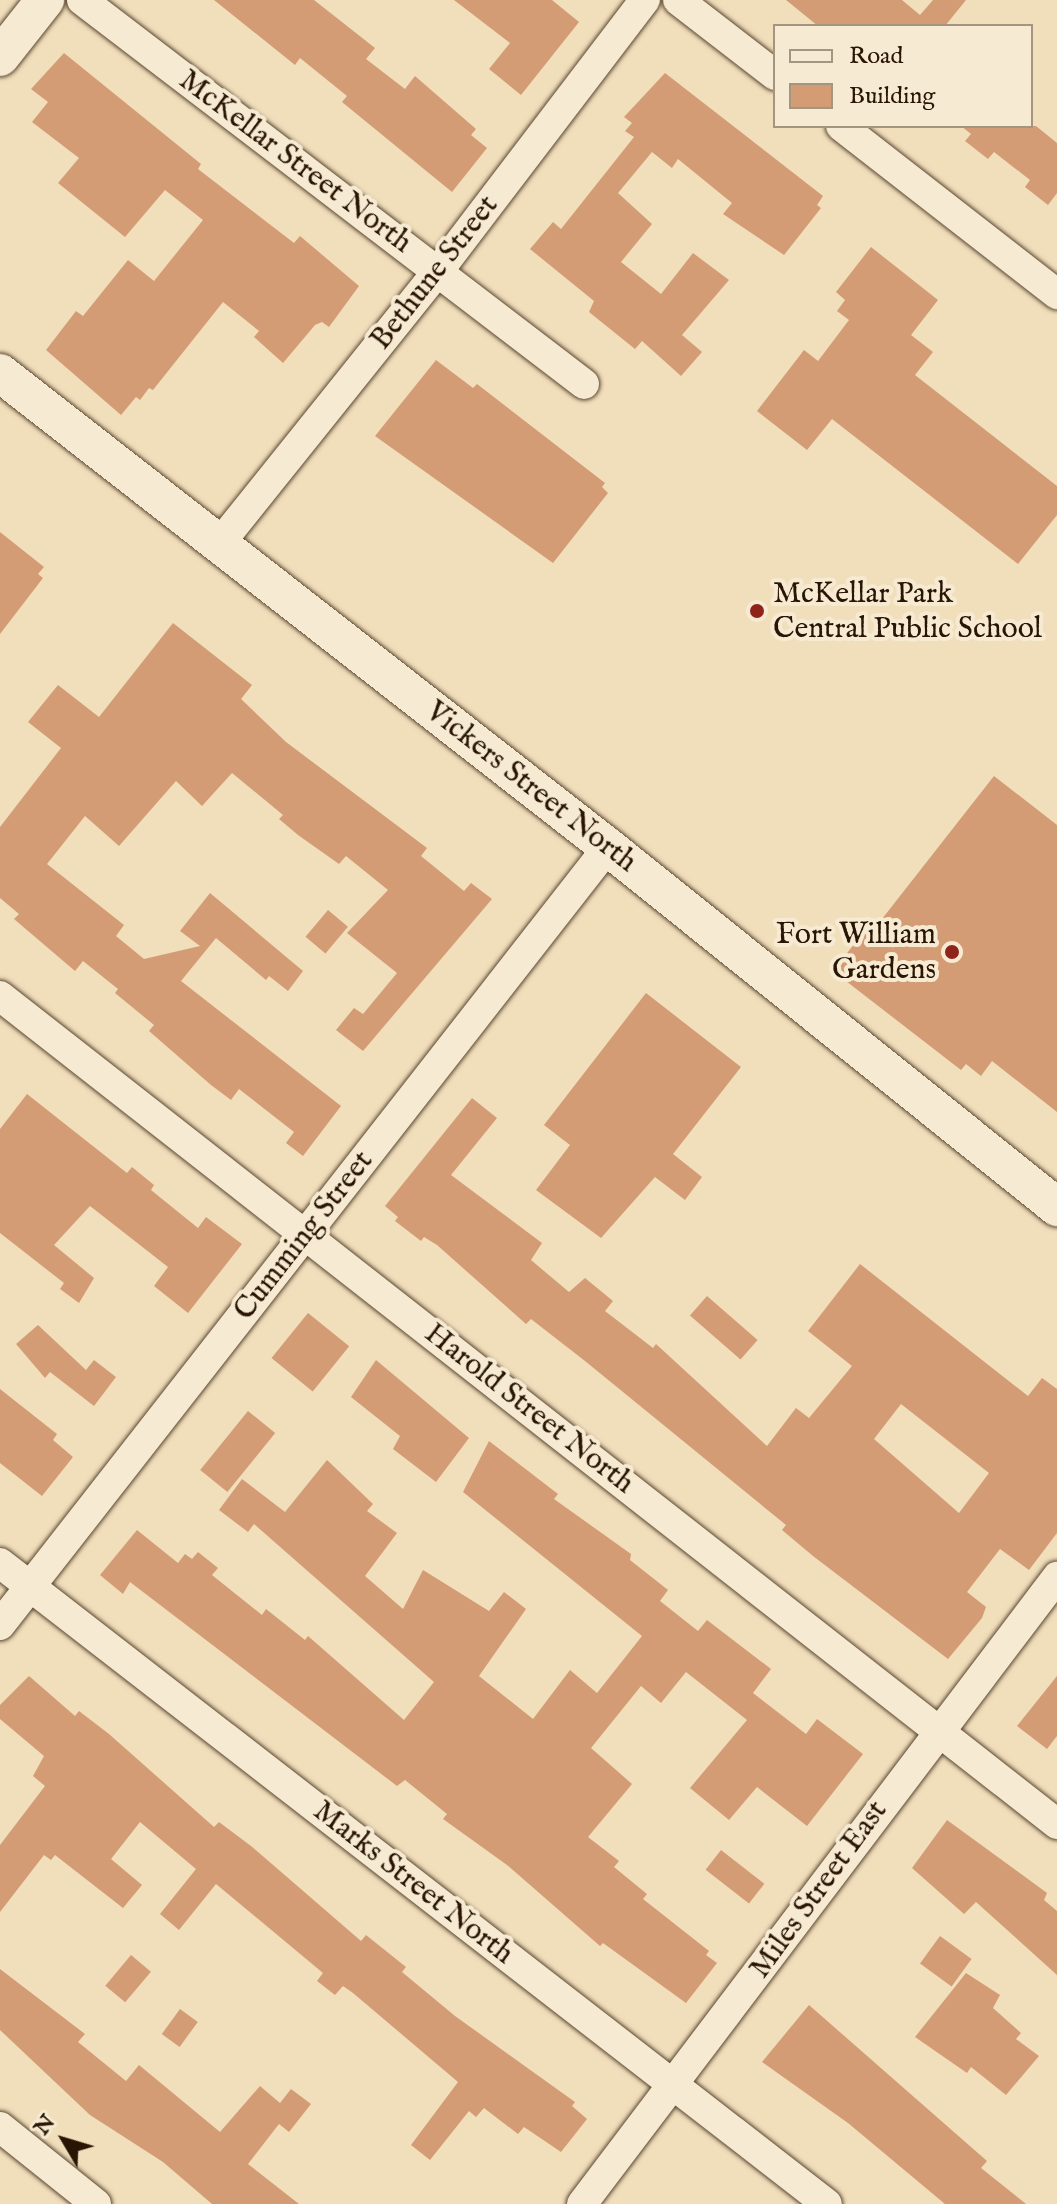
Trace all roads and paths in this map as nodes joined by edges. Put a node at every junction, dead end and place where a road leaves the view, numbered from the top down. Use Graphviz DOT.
graph roads {
  1 [pos="45,0"];
  2 [pos="82,0"];
  3 [pos="645,0"];
  4 [pos="678,0"];
  5 [pos="0,57"];
  6 [pos="773,73"];
  7 [pos="844,128"];
  8 [pos="439,270"];
  9 [pos="1052,279"];
  10 [pos="0,373"];
  11 [pos="584,384"];
  12 [pos="220,543"];
  13 [pos="608,847"];
  14 [pos="0,996"];
  15 [pos="1057,1207"];
  16 [pos="306,1233"];
  17 [pos="0,1563"];
  18 [pos="1057,1577"];
  19 [pos="30,1586"];
  20 [pos="0,1625"];
  21 [pos="937,1731"];
  22 [pos="1057,1824"];
  23 [pos="674,2086"];
  24 [pos="0,2127"];
  25 [pos="96,2204"];
  26 [pos="582,2204"];
  27 [pos="827,2204"];
  1 -- 5 [label="street"];
  2 -- 8 [label="street, McKellar Street North"];
  3 -- 8 [label="street, Bethune Street"];
  4 -- 6 [label="street"];
  7 -- 9 [label="street"];
  8 -- 11 [label="street, McKellar Street North"];
  8 -- 12 [label="street, Bethune Street"];
  10 -- 12 [label="street, Vickers Street North"];
  12 -- 13 [label="street, Vickers Street North"];
  13 -- 15 [label="street, Vickers Street North"];
  13 -- 16 [label="street, Cumming Street"];
  14 -- 16 [label="street, Harold Street North"];
  16 -- 19 [label="street, Cumming Street"];
  16 -- 21 [label="street, Harold Street North"];
  17 -- 19 [label="street, Marks Street North"];
  18 -- 21 [label="street, Miles Street East"];
  19 -- 20 [label="street, Cumming Street"];
  19 -- 23 [label="street, Marks Street North"];
  21 -- 22 [label="street, Harold Street North"];
  21 -- 23 [label="street, Miles Street East"];
  23 -- 26 [label="street, Miles Street East"];
  23 -- 27 [label="street, Marks Street North"];
  24 -- 25 [label="street"];
}
